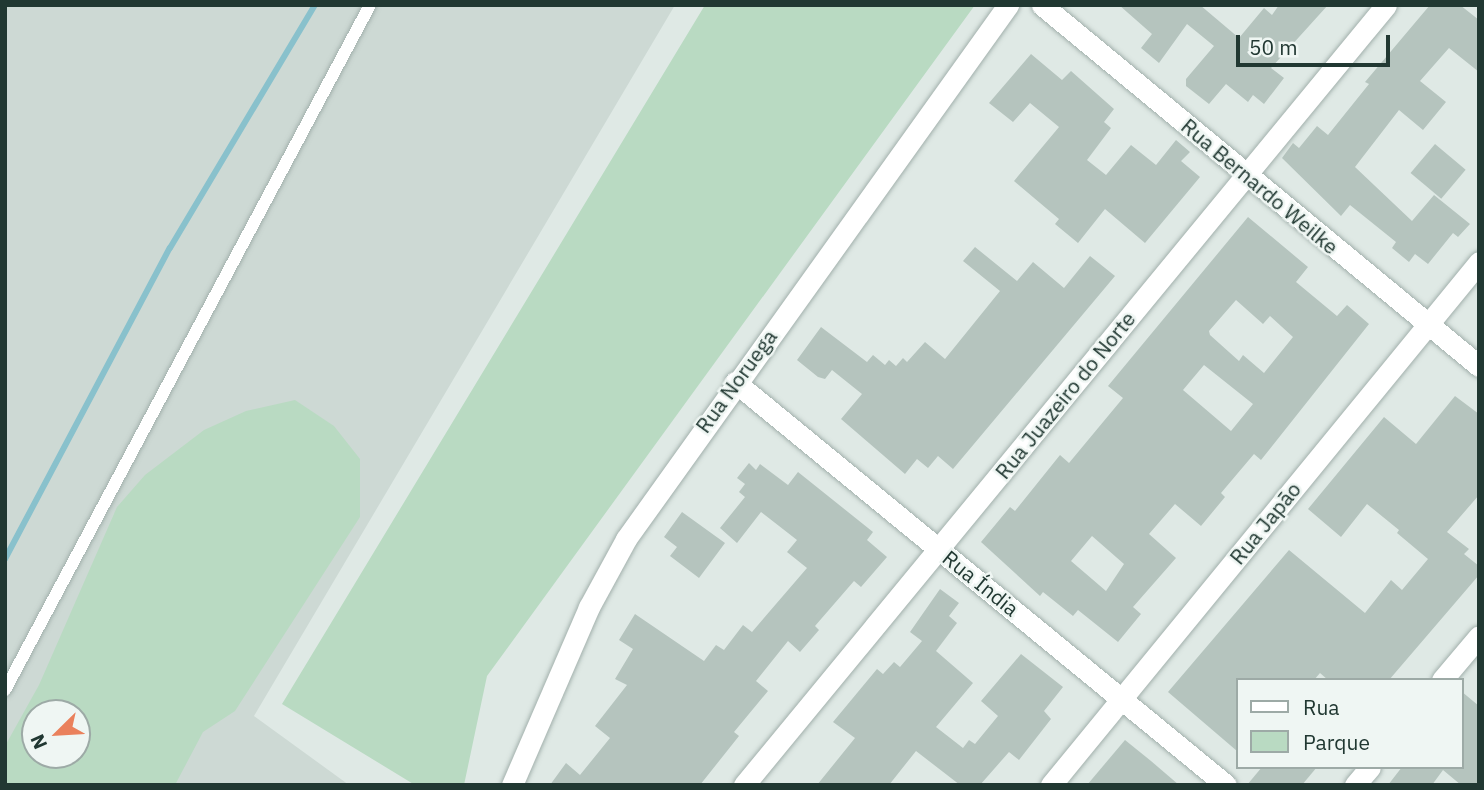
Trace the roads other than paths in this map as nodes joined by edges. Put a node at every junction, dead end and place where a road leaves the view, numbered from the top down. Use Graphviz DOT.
graph roads {
  1 [pos="370,5"];
  2 [pos="1008,5"];
  3 [pos="1042,5"];
  4 [pos="1386,5"];
  5 [pos="1247,175"];
  6 [pos="1479,262"];
  7 [pos="1428,324"];
  8 [pos="1479,366"];
  9 [pos="735,382"];
  10 [pos="939,549"];
  11 [pos="1479,636"];
  12 [pos="1445,678"];
  13 [pos="5,690"];
  14 [pos="1121,699"];
  15 [pos="1368,769"];
  16 [pos="512,785"];
  17 [pos="744,785"];
  18 [pos="1051,785"];
  19 [pos="1226,785"];
  20 [pos="1356,785"];
  1 -- 13 [label="lane"];
  2 -- 9 [label="street, Rua Noruega"];
  3 -- 5 [label="street, Rua Bernardo Weilke"];
  4 -- 5 [label="street, Rua Juazeiro do Norte"];
  5 -- 7 [label="street, Rua Bernardo Weilke"];
  5 -- 10 [label="street, Rua Juazeiro do Norte"];
  6 -- 7 [label="street, Rua Japão"];
  7 -- 8 [label="street, Rua Bernardo Weilke"];
  7 -- 14 [label="street, Rua Japão"];
  9 -- 10 [label="street, Rua Índia"];
  9 -- 16 [label="street, Rua Noruega"];
  10 -- 14 [label="street, Rua Índia"];
  10 -- 17 [label="street, Rua Juazeiro do Norte"];
  11 -- 12 [label="street"];
  14 -- 18 [label="street, Rua Japão"];
  14 -- 19 [label="street, Rua Índia"];
  15 -- 20 [label="street"];
}
